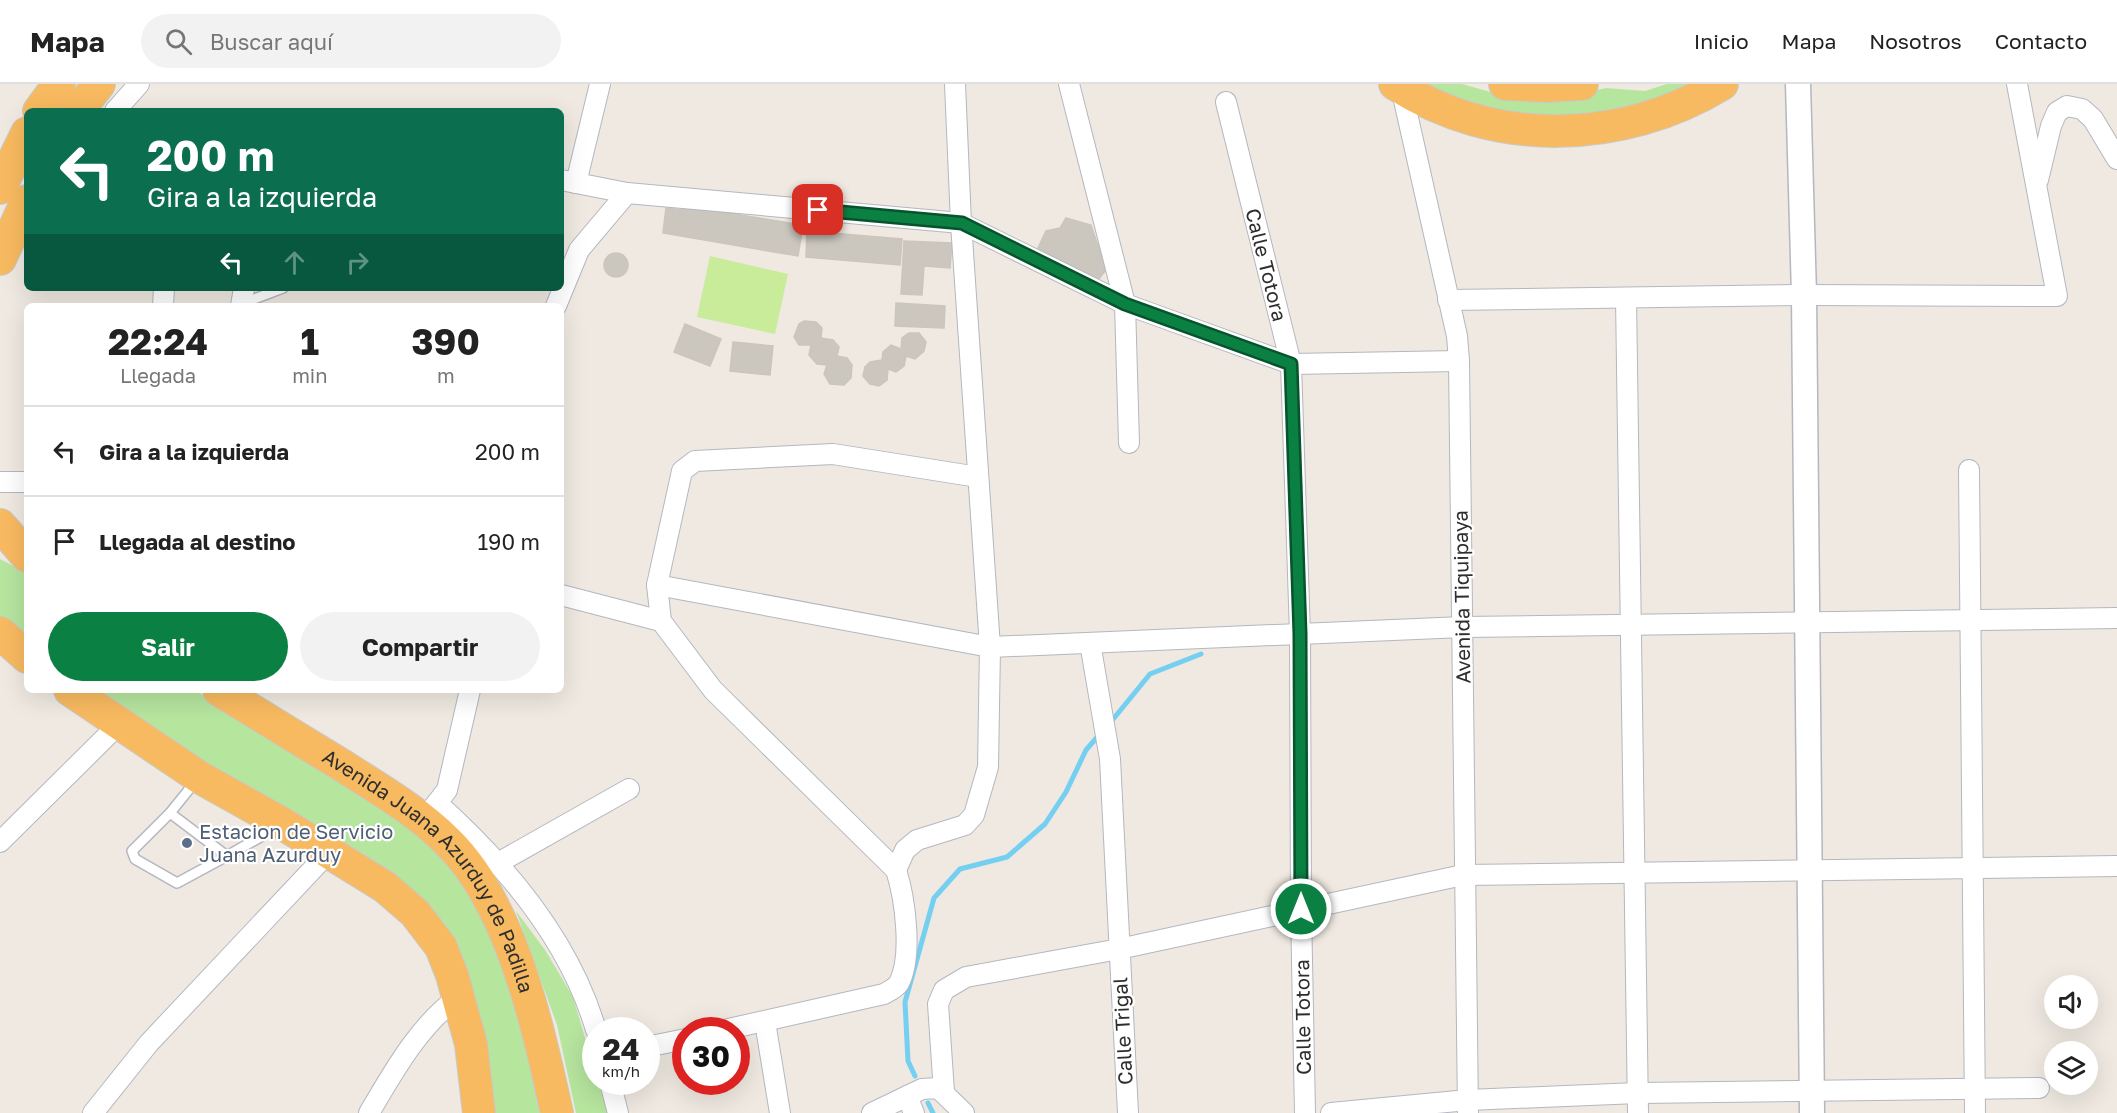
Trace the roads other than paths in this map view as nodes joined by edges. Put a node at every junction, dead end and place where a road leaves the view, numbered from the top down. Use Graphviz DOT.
graph roads {
  1 [pos="59,84"];
  2 [pos="99,84"];
  3 [pos="139,84"];
  4 [pos="600,84"];
  5 [pos="955,84"];
  6 [pos="1069,84"];
  7 [pos="1505,84"];
  8 [pos="1582,84"];
  9 [pos="1722,84"];
  10 [pos="1798,84"];
  11 [pos="2017,84"];
  12 [pos="1398,86"];
  13 [pos="1226,102"];
  14 [pos="41,108"];
  15 [pos="80,108"];
  16 [pos="118,108"];
  17 [pos="24,139"];
  18 [pos="2117,159"];
  19 [pos="565,181"];
  20 [pos="2037,186"];
  21 [pos="0,188"];
  22 [pos="627,193"];
  23 [pos="24,207"];
  24 [pos="962,223"];
  25 [pos="0,259"];
  26 [pos="564,287"];
  27 [pos="272,291"];
  28 [pos="1804,295"];
  29 [pos="1626,298"];
  30 [pos="242,299"];
  31 [pos="1448,300"];
  32 [pos="1125,304"];
  33 [pos="1459,361"];
  34 [pos="1291,364"];
  35 [pos="1130,443"];
  36 [pos="1969,470"];
  37 [pos="978,477"];
  38 [pos="0,482"];
  39 [pos="24,482"];
  40 [pos="0,525"];
  41 [pos="24,553"];
  42 [pos="657,585"];
  43 [pos="564,596"];
  44 [pos="2117,618"];
  45 [pos="1970,620"];
  46 [pos="661,621"];
  47 [pos="1808,622"];
  48 [pos="1631,624"];
  49 [pos="1463,627"];
  50 [pos="0,633"];
  51 [pos="1300,634"];
  52 [pos="1090,643"];
  53 [pos="990,647"];
  54 [pos="24,654"];
  55 [pos="74,693"];
  56 [pos="224,693"];
  57 [pos="469,693"];
  58 [pos="118,725"];
  59 [pos="199,777"];
  60 [pos="629,789"];
  61 [pos="430,812"];
  62 [pos="170,813"];
  63 [pos="283,824"];
  64 [pos="0,842"];
  65 [pos="328,853"];
  66 [pos="227,856"];
  67 [pos="498,863"];
  68 [pos="2117,866"];
  69 [pos="1972,867"];
  70 [pos="896,870"];
  71 [pos="1810,870"];
  72 [pos="1635,872"];
  73 [pos="1463,875"];
  74 [pos="1301,909"];
  75 [pos="1119,950"];
  76 [pos="458,997"];
  77 [pos="592,1017"];
  78 [pos="765,1022"];
  79 [pos="750,1025"];
  80 [pos="1975,1087"];
  81 [pos="2039,1088"];
  82 [pos="944,1092"];
  83 [pos="1638,1093"];
  84 [pos="613,1095"];
  85 [pos="1812,1102"];
  86 [pos="903,1106"];
  87 [pos="1468,1107"];
  88 [pos="93,1113"];
  89 [pos="369,1113"];
  90 [pos="478,1113"];
  91 [pos="557,1113"];
  92 [pos="618,1113"];
  93 [pos="780,1113"];
  94 [pos="872,1113"];
  95 [pos="964,1113"];
  96 [pos="1128,1113"];
  97 [pos="1305,1113"];
  98 [pos="1331,1113"];
  99 [pos="1638,1113"];
  100 [pos="1975,1113"];
  1 -- 14 [label="highway"];
  2 -- 15 [label="highway"];
  3 -- 16 [label="street"];
  4 -- 19 [label="street"];
  5 -- 24 [label="street"];
  6 -- 32 [label="street"];
  7 -- 8 [label="highway"];
  9 -- 12 [label="highway"];
  10 -- 28 [label="street"];
  11 -- 20 [label="street"];
  12 -- 31 [label="street, Avenida Tiquipaya"];
  13 -- 34 [label="street, Calle Totora"];
  17 -- 21 [label="highway"];
  18 -- 20 [label="street"];
  19 -- 22 [label="street"];
  20 -- 28 [label="street"];
  22 -- 24 [label="street"];
  22 -- 26 [label="street"];
  23 -- 25 [label="highway"];
  24 -- 32 [label="street"];
  24 -- 37 [label="street"];
  27 -- 30 [label="lane"];
  28 -- 29 [label="street"];
  28 -- 47 [label="street"];
  29 -- 31 [label="street"];
  29 -- 48 [label="street"];
  31 -- 33 [label="street, Avenida Tiquipaya"];
  32 -- 34 [label="street"];
  32 -- 35 [label="street"];
  33 -- 34 [label="street"];
  33 -- 49 [label="street, Avenida Tiquipaya"];
  34 -- 51 [label="street, Calle Totora"];
  36 -- 45 [label="street"];
  37 -- 42 [label="street"];
  37 -- 53 [label="street"];
  38 -- 39 [label="street"];
  40 -- 41 [label="highway"];
  42 -- 46 [label="street"];
  42 -- 53 [label="street"];
  43 -- 46 [label="street"];
  44 -- 45 [label="street"];
  45 -- 47 [label="street"];
  45 -- 69 [label="street"];
  46 -- 70 [label="street"];
  47 -- 48 [label="street"];
  47 -- 71 [label="street"];
  48 -- 49 [label="street"];
  48 -- 72 [label="street"];
  49 -- 51 [label="street"];
  49 -- 73 [label="street, Avenida Tiquipaya"];
  50 -- 54 [label="highway"];
  51 -- 52 [label="street"];
  51 -- 74 [label="street, Calle Totora"];
  52 -- 53 [label="street"];
  52 -- 75 [label="street, Calle Trigal"];
  53 -- 70 [label="street"];
  55 -- 58 [label="highway, Avenida Juana Azurduy de Padilla"];
  56 -- 61 [label="highway, Avenida Juana Azurduy de Padilla"];
  57 -- 61 [label="street"];
  58 -- 59 [label="highway, Avenida Juana Azurduy de Padilla"];
  58 -- 64 [label="street"];
  59 -- 62 [label="lane"];
  59 -- 63 [label="highway, Avenida Juana Azurduy de Padilla"];
  60 -- 67 [label="street"];
  61 -- 67 [label="street"];
  61 -- 91 [label="highway, Avenida Juana Azurduy de Padilla"];
  62 -- 66 [label="lane"];
  62 -- 66 [label="lane"];
  63 -- 65 [label="highway, Avenida Juana Azurduy de Padilla"];
  63 -- 66 [label="lane"];
  65 -- 76 [label="highway, Avenida Juana Azurduy de Padilla"];
  65 -- 88 [label="street"];
  67 -- 77 [label="street"];
  68 -- 69 [label="street"];
  69 -- 71 [label="street"];
  69 -- 80 [label="street"];
  70 -- 78 [label="street"];
  71 -- 72 [label="street"];
  71 -- 85 [label="street"];
  72 -- 73 [label="street"];
  72 -- 83 [label="street"];
  73 -- 74 [label="street"];
  73 -- 87 [label="street, Avenida Tiquipaya"];
  74 -- 75 [label="street"];
  74 -- 97 [label="street, Calle Totora"];
  75 -- 82 [label="street"];
  75 -- 96 [label="street, Calle Trigal"];
  76 -- 89 [label="street"];
  76 -- 90 [label="highway, Avenida Juana Azurduy de Padilla"];
  78 -- 79 [label="street"];
  78 -- 93 [label="street"];
  80 -- 81 [label="street"];
  80 -- 85 [label="street"];
  80 -- 100 [label="street"];
  82 -- 86 [label="street"];
  82 -- 95 [label="street"];
  83 -- 85 [label="street"];
  83 -- 87 [label="street"];
  83 -- 99 [label="street"];
  84 -- 92 [label="street"];
  86 -- 94 [label="street"];
  87 -- 98 [label="street"];
}
